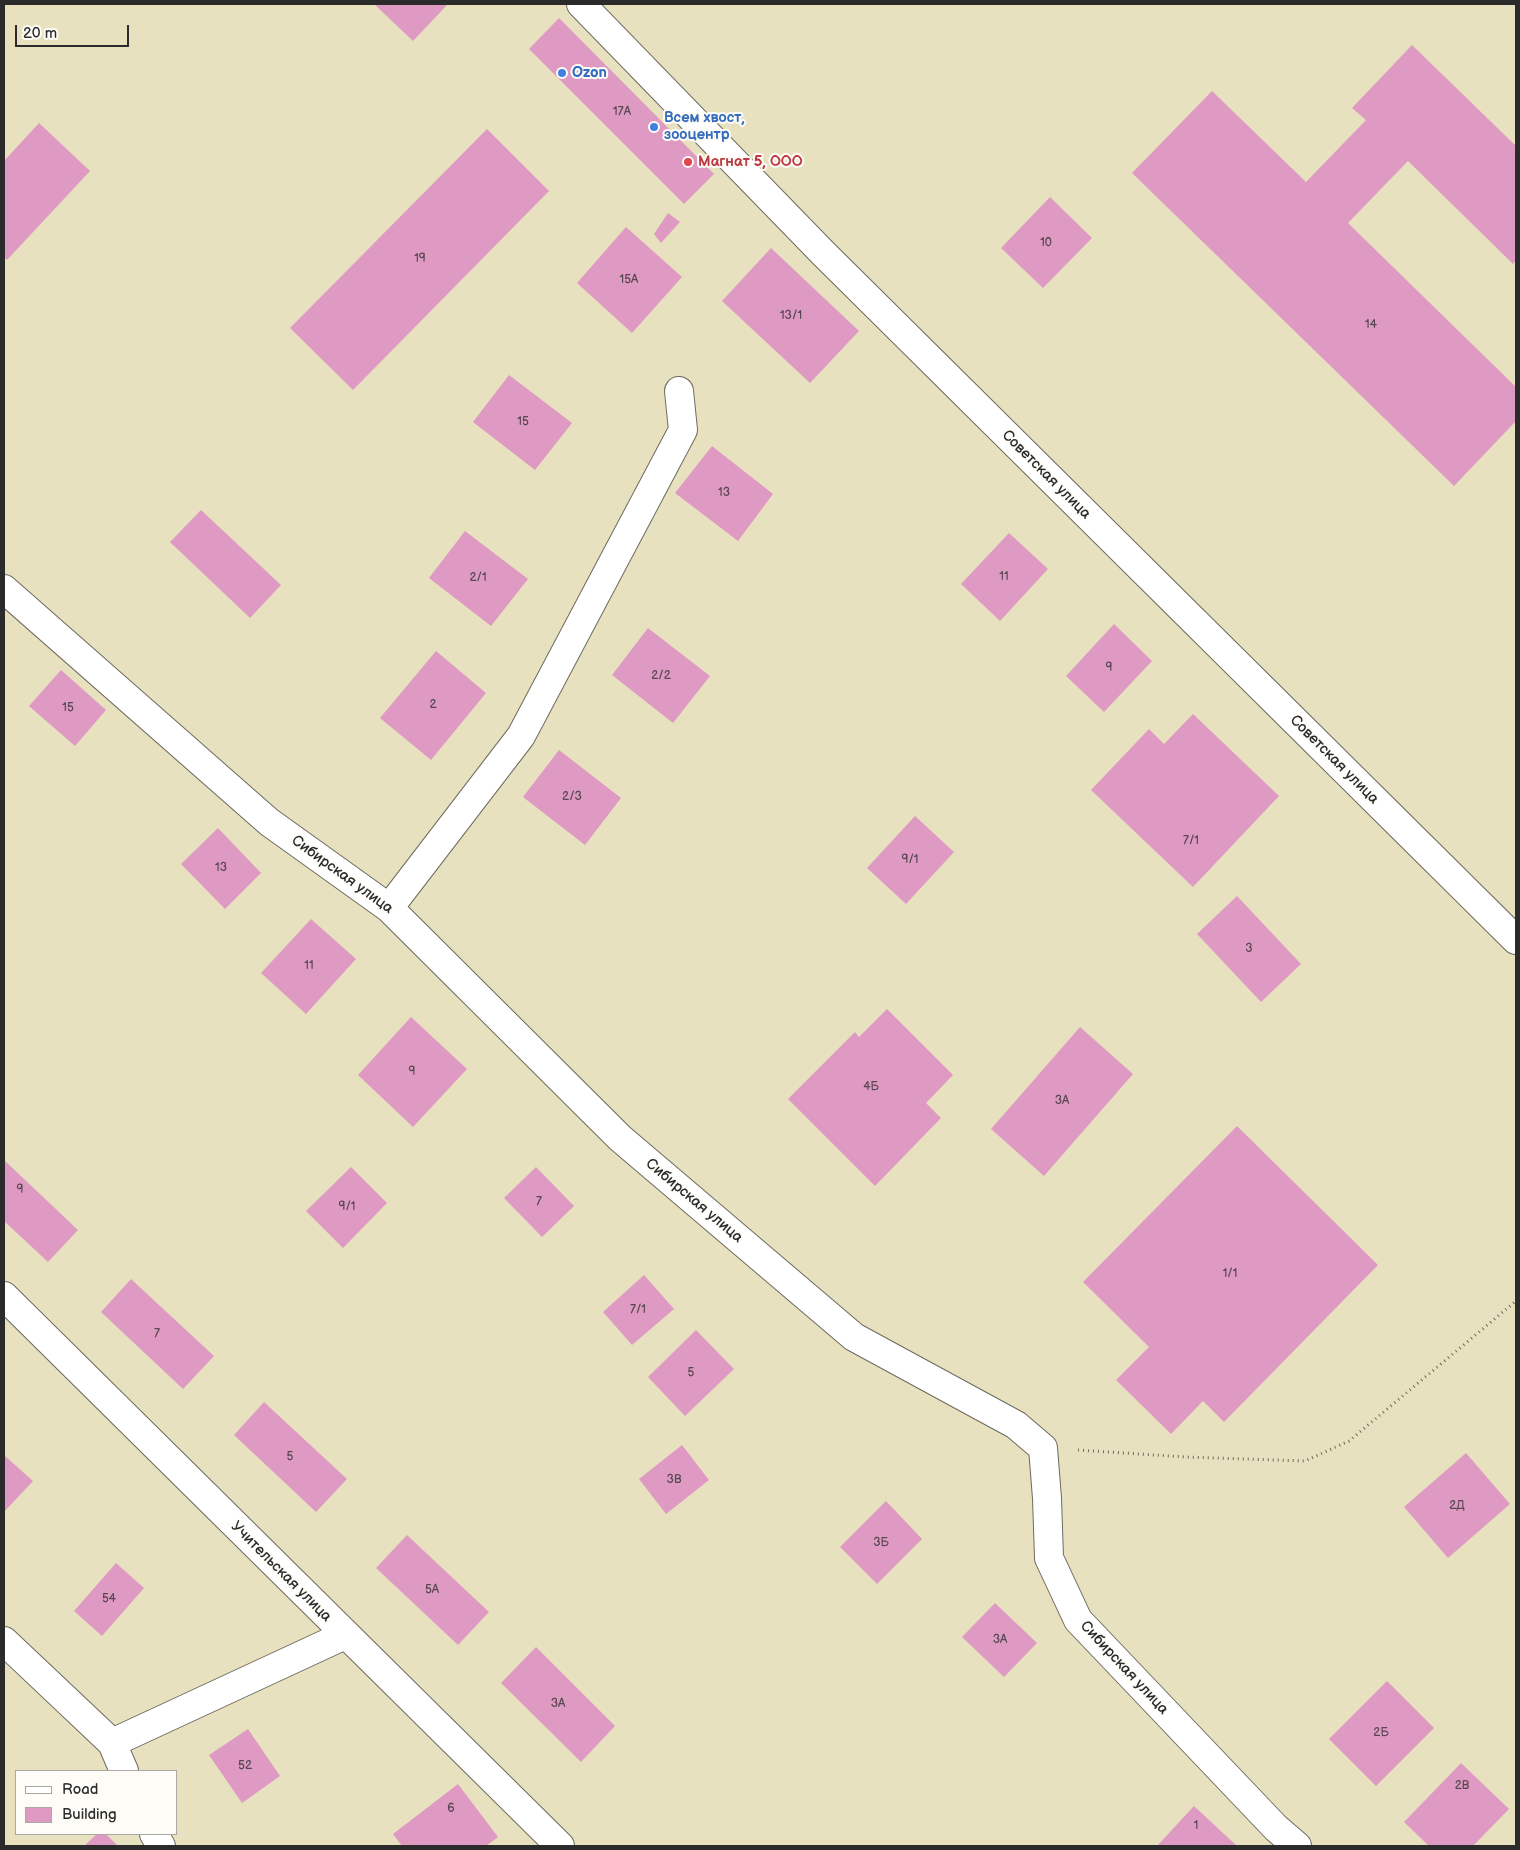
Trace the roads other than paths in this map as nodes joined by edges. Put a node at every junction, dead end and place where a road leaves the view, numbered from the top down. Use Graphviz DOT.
graph roads {
  1 [pos="581,4"];
  2 [pos="678,391"];
  3 [pos="4,589"];
  4 [pos="389,908"];
  5 [pos="1516,940"];
  6 [pos="4,1296"];
  7 [pos="345,1635"];
  8 [pos="4,1641"];
  9 [pos="112,1742"];
  10 [pos="124,1770"];
  11 [pos="155,1835"];
  12 [pos="161,1846"];
  13 [pos="560,1846"];
  14 [pos="1297,1846"];
  1 -- 5 [label="street, Советская улица"];
  2 -- 4 [label="street"];
  3 -- 4 [label="street, Сибирская улица"];
  4 -- 14 [label="street, Сибирская улица"];
  6 -- 7 [label="street, Учительская улица"];
  7 -- 9 [label="street"];
  7 -- 13 [label="street, Учительская улица"];
  8 -- 9 [label="street"];
  9 -- 10 [label="street"];
  11 -- 12 [label="street"];
}
